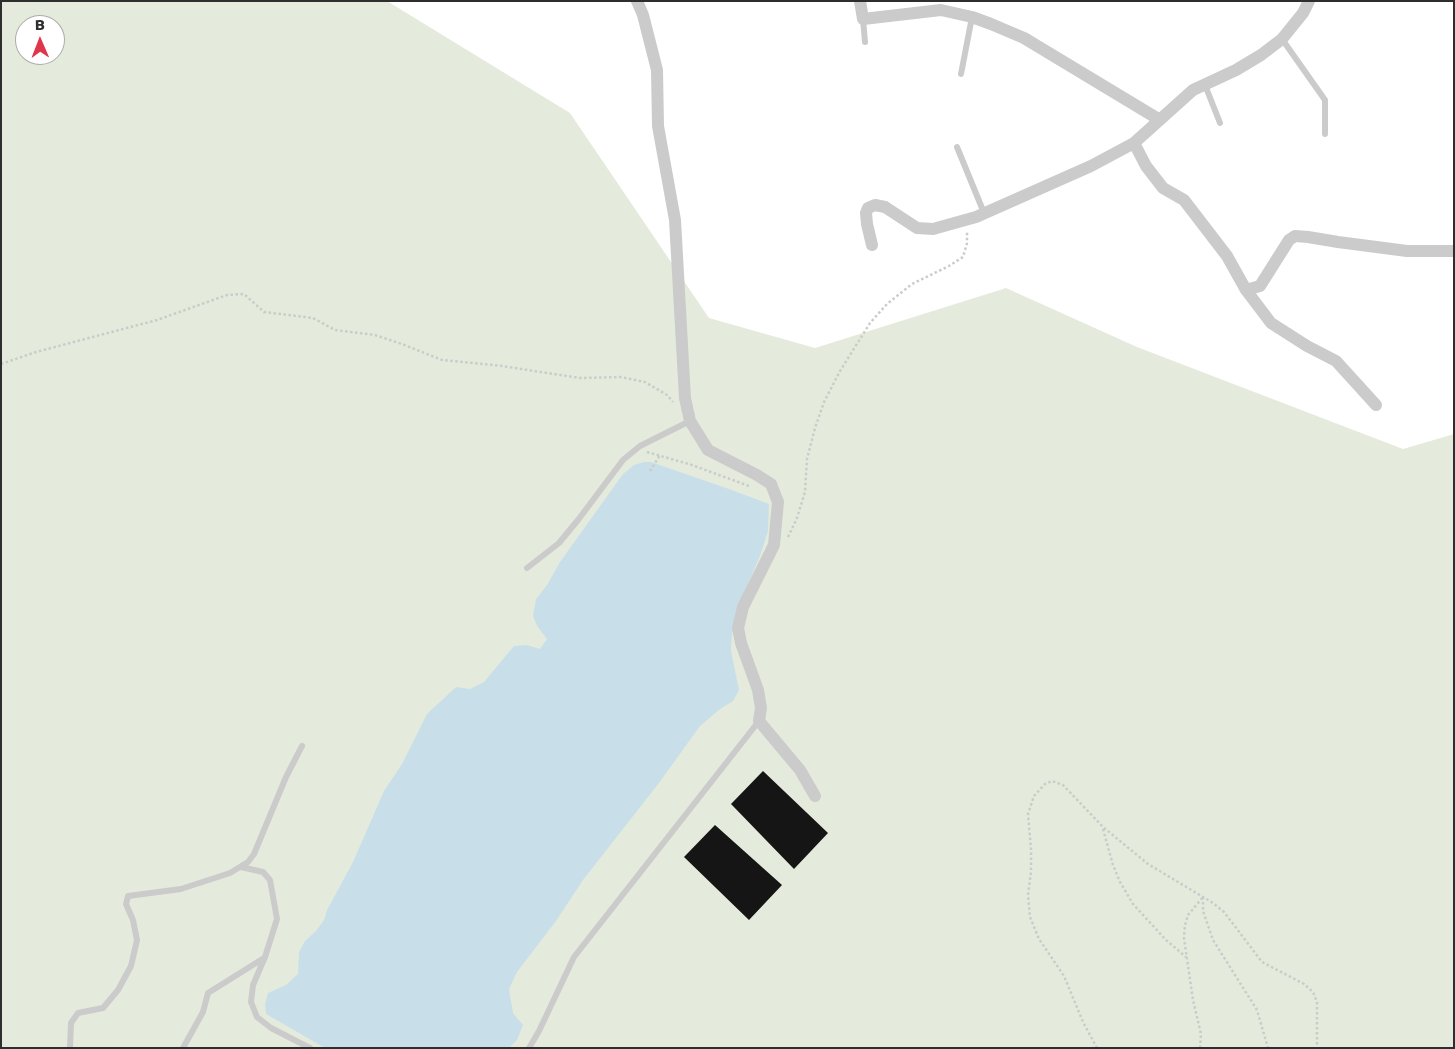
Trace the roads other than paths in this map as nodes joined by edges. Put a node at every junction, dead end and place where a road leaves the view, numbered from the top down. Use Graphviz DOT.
graph roads {
  1 [pos="637,1"];
  2 [pos="860,1"];
  3 [pos="1309,1"];
  4 [pos="972,17"];
  5 [pos="863,19"];
  6 [pos="1282,39"];
  7 [pos="865,42"];
  8 [pos="961,74"];
  9 [pos="1205,84"];
  10 [pos="1160,120"];
  11 [pos="1220,123"];
  12 [pos="1325,134"];
  13 [pos="1134,143"];
  14 [pos="957,147"];
  15 [pos="984,213"];
  16 [pos="872,245"];
  17 [pos="1454,252"];
  18 [pos="1246,290"];
  19 [pos="1376,405"];
  20 [pos="690,422"];
  21 [pos="527,568"];
  22 [pos="759,722"];
  23 [pos="302,746"];
  24 [pos="815,796"];
  25 [pos="241,867"];
  26 [pos="266,957"];
  27 [pos="70,1048"];
  28 [pos="183,1048"];
  29 [pos="310,1048"];
  30 [pos="529,1048"];
  1 -- 20 [label="street"];
  2 -- 5 [label="street"];
  3 -- 6 [label="street"];
  4 -- 5 [label="street"];
  4 -- 8 [label="lane"];
  4 -- 10 [label="street"];
  5 -- 7 [label="lane"];
  6 -- 9 [label="street"];
  6 -- 12 [label="lane"];
  9 -- 10 [label="street"];
  9 -- 11 [label="lane"];
  10 -- 13 [label="street"];
  13 -- 15 [label="street"];
  13 -- 18 [label="street"];
  14 -- 15 [label="lane"];
  15 -- 16 [label="street"];
  17 -- 18 [label="street"];
  18 -- 19 [label="street"];
  20 -- 21 [label="lane"];
  20 -- 22 [label="street"];
  22 -- 24 [label="street"];
  22 -- 30 [label="lane"];
  23 -- 25 [label="lane"];
  25 -- 26 [label="lane"];
  25 -- 27 [label="lane"];
  26 -- 28 [label="lane"];
  26 -- 29 [label="lane"];
}
